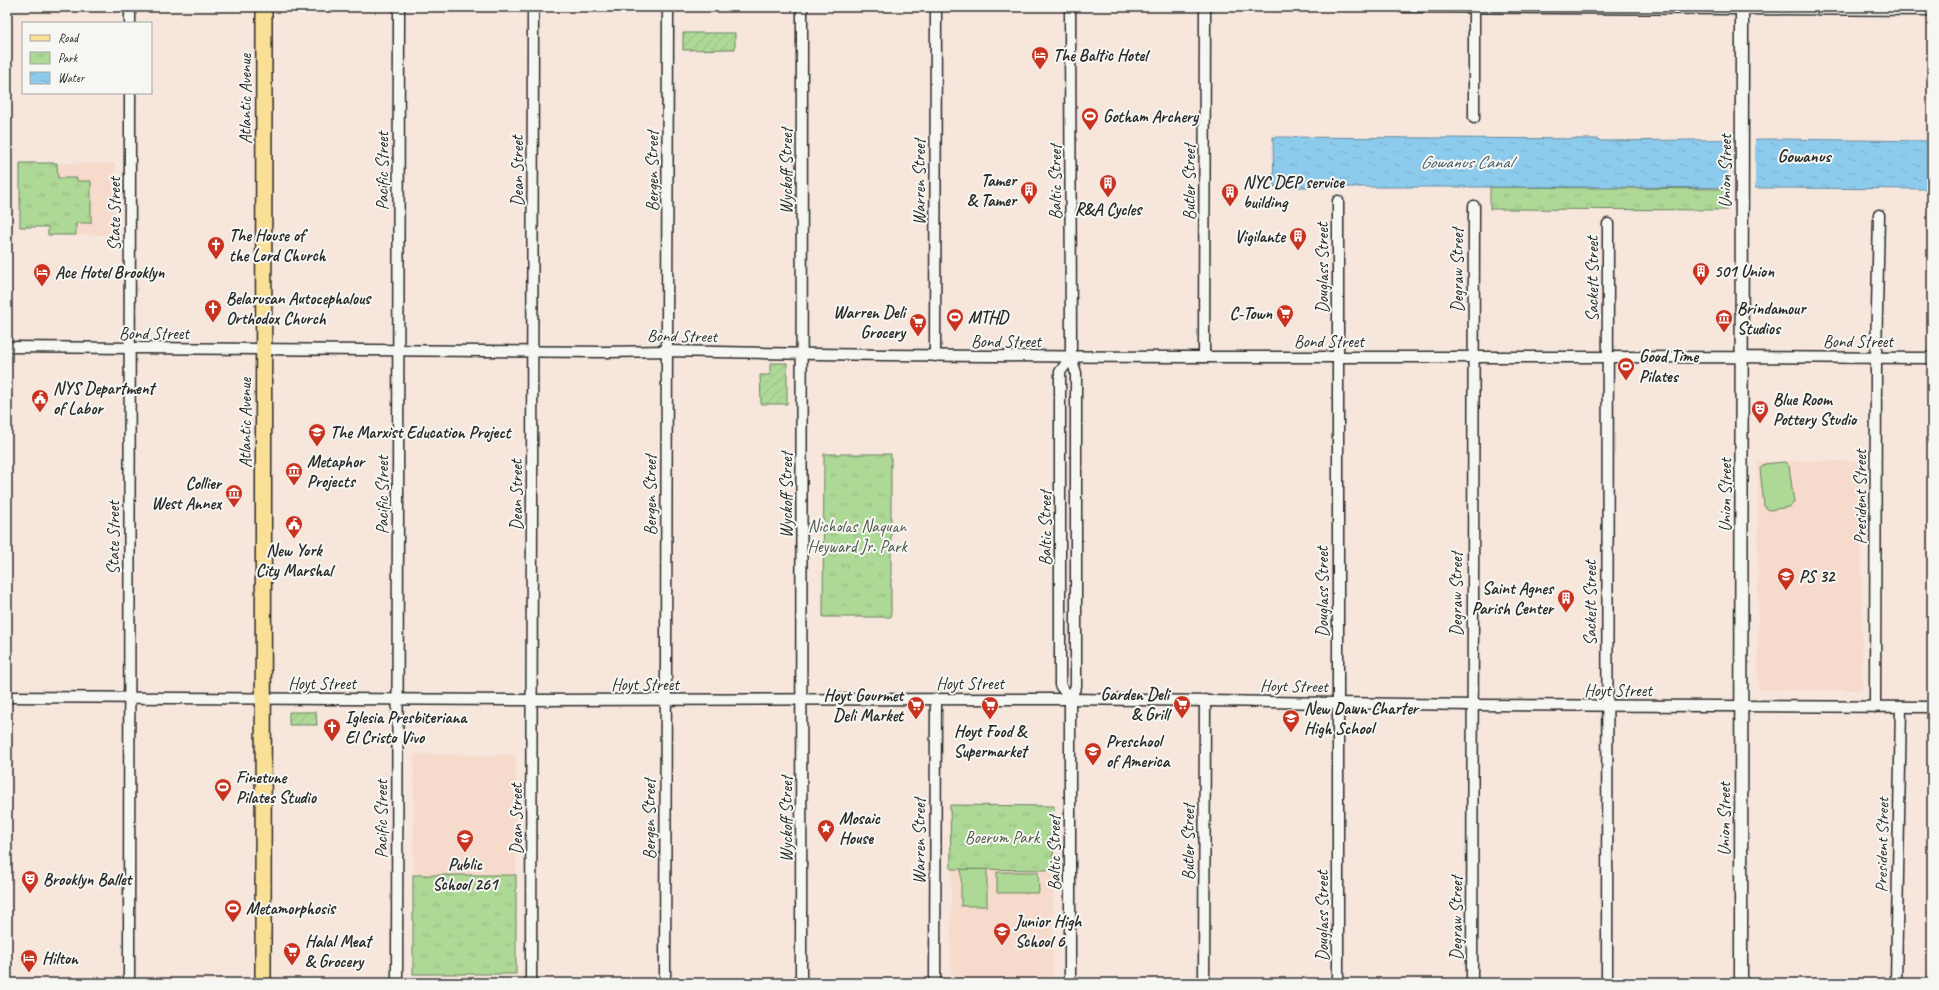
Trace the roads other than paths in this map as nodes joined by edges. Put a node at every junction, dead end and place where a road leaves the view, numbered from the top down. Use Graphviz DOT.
graph roads {
  1 [pos="130,7"];
  2 [pos="264,7"];
  3 [pos="399,7"];
  4 [pos="533,7"];
  5 [pos="668,7"];
  6 [pos="802,7"];
  7 [pos="936,7"];
  8 [pos="1070,7"];
  9 [pos="1205,7"];
  10 [pos="1402,7"];
  11 [pos="1474,7"];
  12 [pos="1607,8"];
  13 [pos="1742,8"];
  14 [pos="1876,8"];
  15 [pos="1932,10"];
  16 [pos="130,22"];
  17 [pos="130,94"];
  18 [pos="1474,118"];
  19 [pos="1338,201"];
  20 [pos="1474,206"];
  21 [pos="1879,215"];
  22 [pos="1608,224"];
  23 [pos="7,347"];
  24 [pos="129,349"];
  25 [pos="264,350"];
  26 [pos="398,350"];
  27 [pos="532,351"];
  28 [pos="667,351"];
  29 [pos="802,354"];
  30 [pos="935,356"];
  31 [pos="1473,356"];
  32 [pos="1608,356"];
  33 [pos="1071,357"];
  34 [pos="1204,357"];
  35 [pos="1338,357"];
  36 [pos="1742,357"];
  37 [pos="1876,357"];
  38 [pos="1932,358"];
  39 [pos="7,697"];
  40 [pos="129,698"];
  41 [pos="264,699"];
  42 [pos="936,699"];
  43 [pos="1070,699"];
  44 [pos="398,700"];
  45 [pos="532,700"];
  46 [pos="666,700"];
  47 [pos="802,700"];
  48 [pos="1205,700"];
  49 [pos="1338,703"];
  50 [pos="1472,705"];
  51 [pos="1606,706"];
  52 [pos="1741,706"];
  53 [pos="1875,707"];
  54 [pos="1901,707"];
  55 [pos="1932,707"];
  56 [pos="128,983"];
  57 [pos="263,983"];
  58 [pos="397,983"];
  59 [pos="531,983"];
  60 [pos="665,983"];
  61 [pos="801,983"];
  62 [pos="935,983"];
  63 [pos="1070,983"];
  64 [pos="1204,983"];
  65 [pos="1338,983"];
  66 [pos="1472,983"];
  67 [pos="1607,983"];
  68 [pos="1741,983"];
  69 [pos="1896,983"];
  1 -- 16 [label="street"];
  2 -- 25 [label="main road, Atlantic Avenue"];
  3 -- 26 [label="street, Pacific Street"];
  4 -- 27 [label="street, Dean Street"];
  5 -- 28 [label="street, Bergen Street"];
  6 -- 29 [label="street, Wyckoff Street"];
  7 -- 30 [label="street, Warren Street"];
  8 -- 33 [label="street, Baltic Street"];
  9 -- 34 [label="street, Butler Street"];
  10 -- 11 [label="street"];
  11 -- 12 [label="street"];
  11 -- 18 [label="street"];
  12 -- 13 [label="street"];
  13 -- 14 [label="street"];
  13 -- 36 [label="street, Union Street"];
  14 -- 15 [label="street"];
  17 -- 24 [label="street, State Street"];
  19 -- 35 [label="street, Douglass Street"];
  20 -- 31 [label="street, Degraw Street"];
  21 -- 37 [label="street, President Street"];
  22 -- 32 [label="street, Sackett Street"];
  23 -- 24 [label="street, Bond Street"];
  24 -- 25 [label="street, Bond Street"];
  24 -- 40 [label="street, State Street"];
  25 -- 26 [label="street, Bond Street"];
  25 -- 41 [label="main road, Atlantic Avenue"];
  26 -- 27 [label="street, Bond Street"];
  26 -- 44 [label="street, Pacific Street"];
  27 -- 28 [label="street, Bond Street"];
  27 -- 45 [label="street, Dean Street"];
  28 -- 29 [label="street, Bond Street"];
  28 -- 46 [label="street, Bergen Street"];
  29 -- 30 [label="street, Bond Street"];
  29 -- 47 [label="street, Wyckoff Street"];
  30 -- 33 [label="street, Bond Street"];
  31 -- 32 [label="street, Bond Street"];
  31 -- 35 [label="street, Bond Street"];
  31 -- 50 [label="street, Degraw Street"];
  32 -- 36 [label="street, Bond Street"];
  32 -- 51 [label="street, Sackett Street"];
  33 -- 34 [label="street, Bond Street"];
  33 -- 43 [label="street, Baltic Street"];
  33 -- 43 [label="street, Baltic Street"];
  34 -- 35 [label="street, Bond Street"];
  35 -- 49 [label="street, Douglass Street"];
  36 -- 37 [label="street, Bond Street"];
  36 -- 52 [label="street, Union Street"];
  37 -- 38 [label="street, Bond Street"];
  37 -- 53 [label="street, President Street"];
  39 -- 40 [label="street, Hoyt Street"];
  40 -- 41 [label="street, Hoyt Street"];
  40 -- 56 [label="street, State Street"];
  41 -- 44 [label="street, Hoyt Street"];
  41 -- 57 [label="main road, Atlantic Avenue"];
  42 -- 43 [label="street, Hoyt Street"];
  42 -- 47 [label="street, Hoyt Street"];
  42 -- 62 [label="street, Warren Street"];
  43 -- 48 [label="street, Hoyt Street"];
  43 -- 63 [label="street, Baltic Street"];
  44 -- 45 [label="street, Hoyt Street"];
  44 -- 58 [label="street, Pacific Street"];
  45 -- 46 [label="street, Hoyt Street"];
  45 -- 59 [label="street, Dean Street"];
  46 -- 47 [label="street, Hoyt Street"];
  46 -- 60 [label="street, Bergen Street"];
  47 -- 61 [label="street, Wyckoff Street"];
  48 -- 49 [label="street, Hoyt Street"];
  48 -- 64 [label="street, Butler Street"];
  49 -- 50 [label="street, Hoyt Street"];
  49 -- 65 [label="street, Douglass Street"];
  50 -- 51 [label="street, Hoyt Street"];
  50 -- 66 [label="street, Degraw Street"];
  51 -- 52 [label="street, Hoyt Street"];
  51 -- 67 [label="street, Sackett Street"];
  52 -- 53 [label="street, Hoyt Street"];
  52 -- 68 [label="street, Union Street"];
  53 -- 54 [label="street, Hoyt Street"];
  54 -- 55 [label="street, Hoyt Street"];
  54 -- 69 [label="street, President Street"];
}
